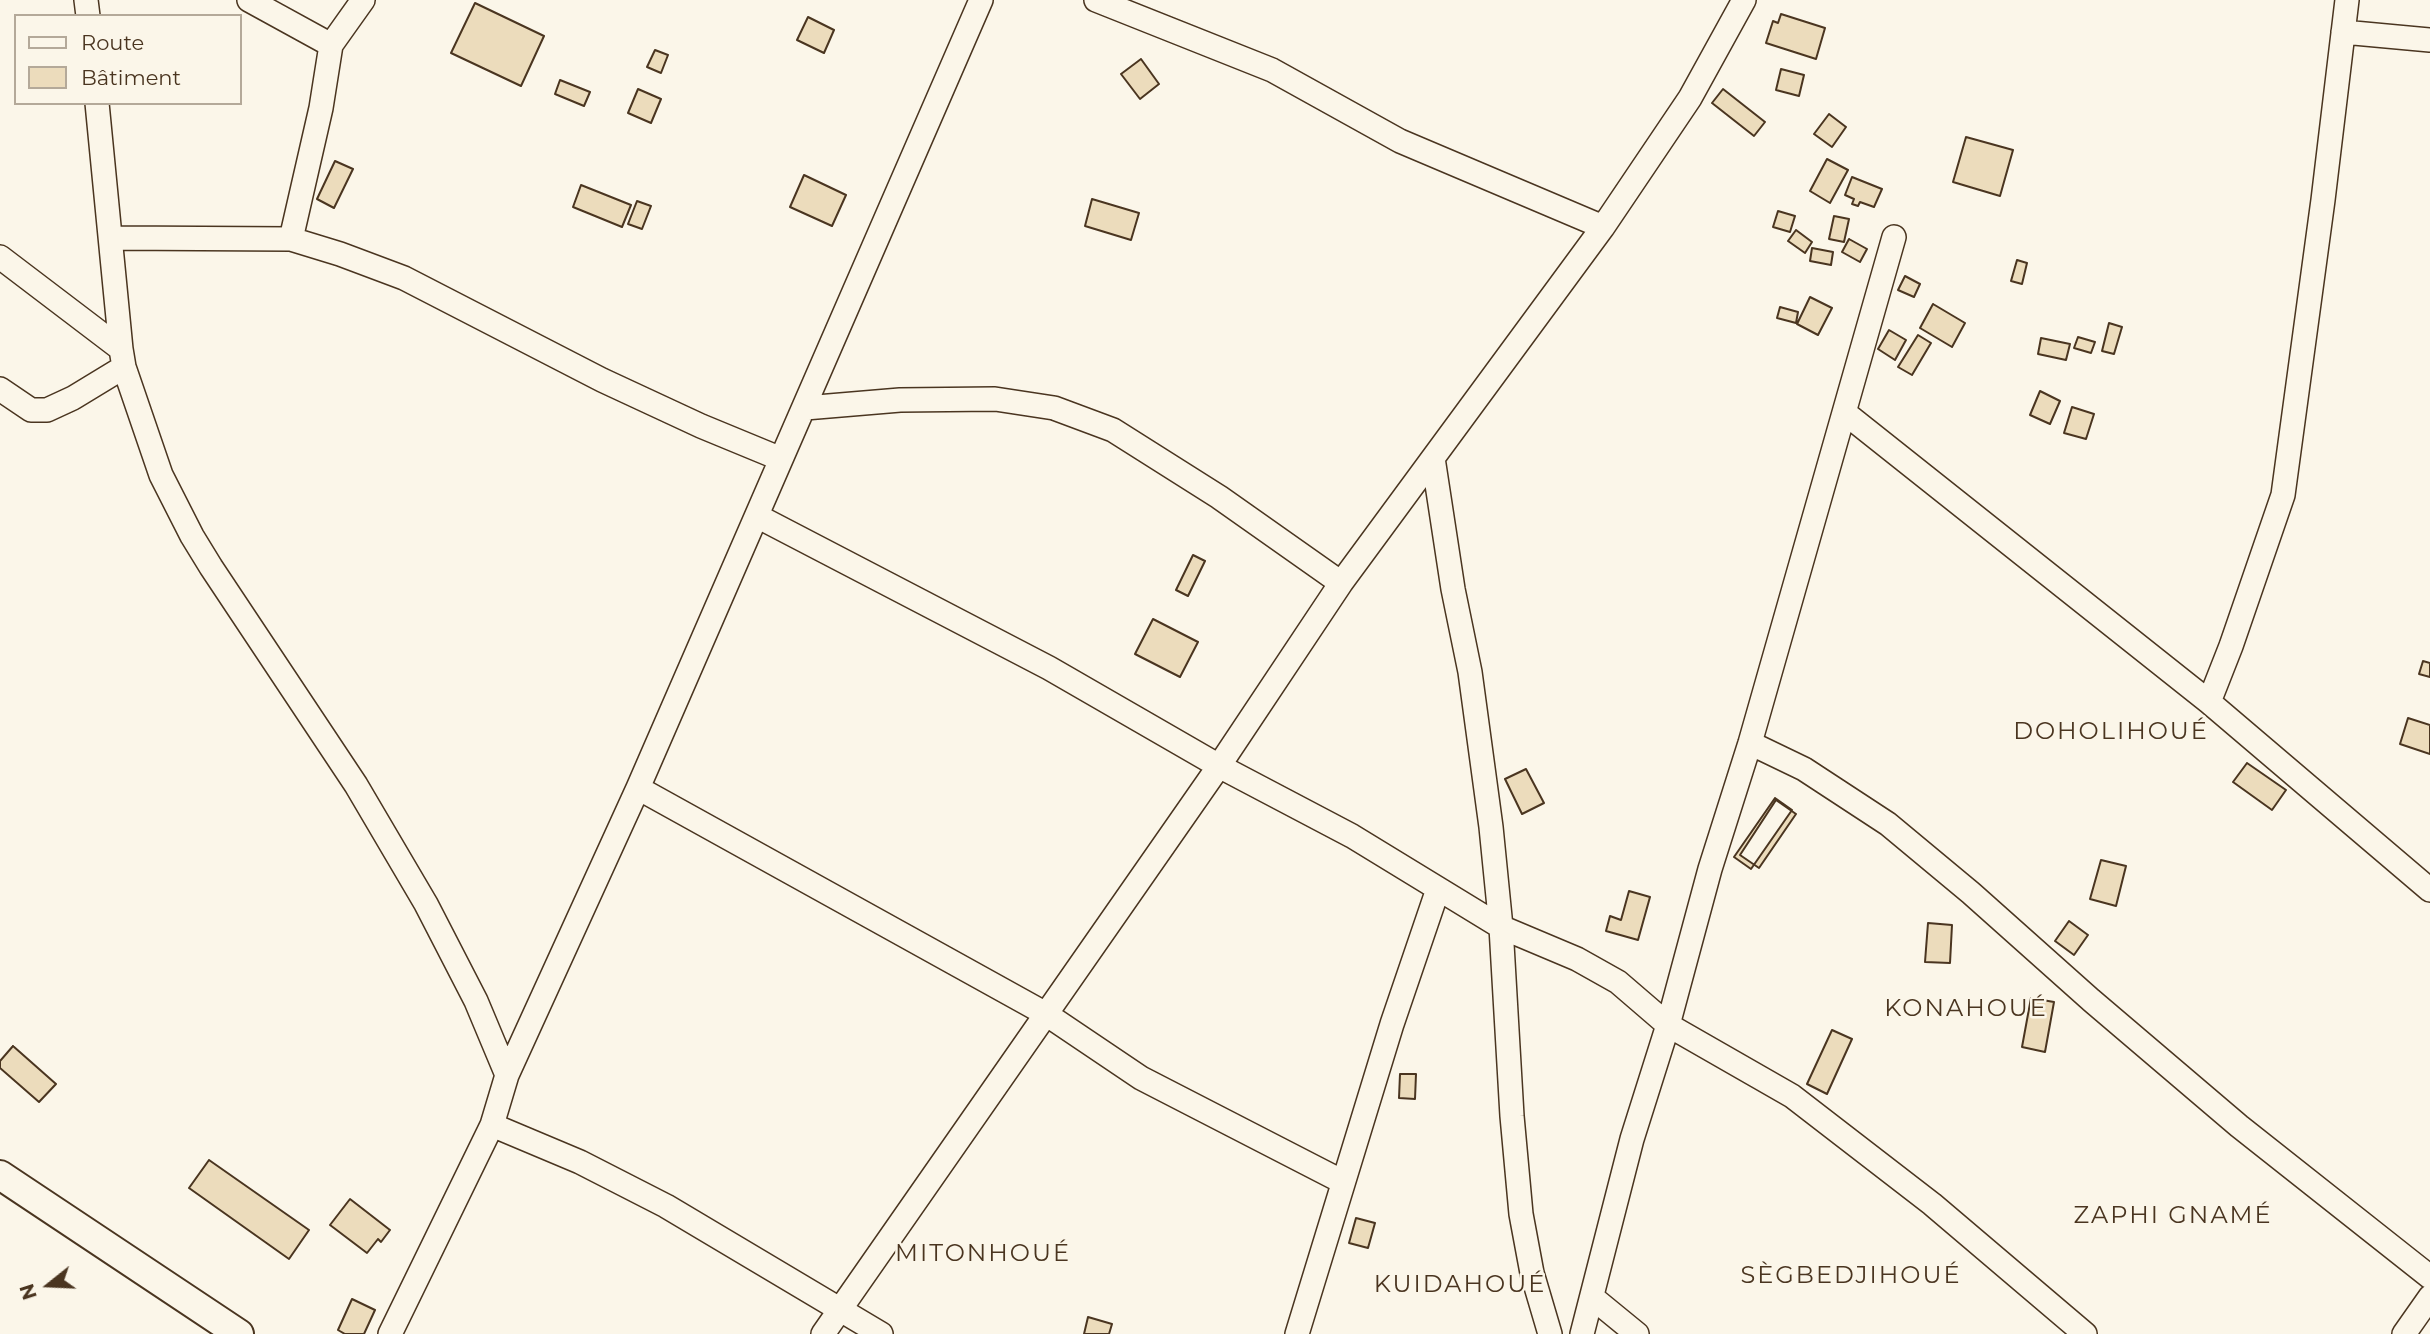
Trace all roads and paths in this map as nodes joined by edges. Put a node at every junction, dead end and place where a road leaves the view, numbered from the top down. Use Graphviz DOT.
graph roads {
  1 [pos="249,0"];
  2 [pos="363,0"];
  3 [pos="981,0"];
  4 [pos="1096,0"];
  5 [pos="1745,0"];
  6 [pos="2347,0"];
  7 [pos="2343,32"];
  8 [pos="2430,40"];
  9 [pos="331,45"];
  10 [pos="97,105"];
  11 [pos="1603,227"];
  12 [pos="1894,237"];
  13 [pos="111,238"];
  14 [pos="291,239"];
  15 [pos="0,257"];
  16 [pos="122,358"];
  17 [pos="0,388"];
  18 [pos="805,408"];
  19 [pos="1845,413"];
  20 [pos="1433,458"];
  21 [pos="781,459"];
  22 [pos="757,516"];
  23 [pos="1342,583"];
  24 [pos="2209,702"];
  25 [pos="1750,743"];
  26 [pos="1219,766"];
  27 [pos="638,788"];
  28 [pos="1438,889"];
  29 [pos="2430,890"];
  30 [pos="1501,927"];
  31 [pos="1046,1014"];
  32 [pos="1668,1025"];
  33 [pos="507,1075"];
  34 [pos="492,1125"];
  35 [pos="0,1175"];
  36 [pos="1343,1182"];
  37 [pos="2430,1277"];
  38 [pos="2430,1297"];
  39 [pos="1593,1298"];
  40 [pos="839,1310"];
  41 [pos="239,1334"];
  42 [pos="390,1334"];
  43 [pos="822,1334"];
  44 [pos="881,1334"];
  45 [pos="1297,1334"];
  46 [pos="1549,1334"];
  47 [pos="1583,1334"];
  48 [pos="1637,1334"];
  49 [pos="2085,1334"];
  50 [pos="2404,1334"];
  1 -- 9 [label="street"];
  2 -- 9 [label="street"];
  3 -- 18 [label="street"];
  4 -- 11 [label="street"];
  5 -- 11 [label="street"];
  6 -- 7 [label="street"];
  7 -- 8 [label="street"];
  7 -- 24 [label="street"];
  9 -- 14 [label="street"];
  10 -- 13 [label="street"];
  11 -- 20 [label="street"];
  12 -- 19 [label="street"];
  13 -- 14 [label="street"];
  13 -- 16 [label="street"];
  14 -- 21 [label="street"];
  15 -- 16 [label="street"];
  16 -- 17 [label="street"];
  16 -- 33 [label="street"];
  18 -- 21 [label="street"];
  18 -- 23 [label="street"];
  19 -- 24 [label="street"];
  19 -- 25 [label="street"];
  20 -- 23 [label="street"];
  20 -- 30 [label="street"];
  21 -- 22 [label="street"];
  22 -- 26 [label="street"];
  22 -- 27 [label="street"];
  23 -- 26 [label="street"];
  24 -- 29 [label="street"];
  25 -- 32 [label="street"];
  25 -- 37 [label="street"];
  26 -- 28 [label="street"];
  26 -- 31 [label="street"];
  27 -- 31 [label="street"];
  27 -- 33 [label="street"];
  28 -- 30 [label="street"];
  28 -- 36 [label="street"];
  30 -- 32 [label="street"];
  30 -- 46 [label="street"];
  31 -- 36 [label="street"];
  31 -- 40 [label="street"];
  32 -- 39 [label="street"];
  32 -- 49 [label="street"];
  33 -- 34 [label="street"];
  34 -- 40 [label="street"];
  34 -- 42 [label="street"];
  35 -- 41 [label="main road"];
  36 -- 45 [label="street"];
  38 -- 50 [label="street"];
  39 -- 47 [label="street"];
  39 -- 48 [label="street"];
  40 -- 43 [label="street"];
  40 -- 44 [label="street"];
}
